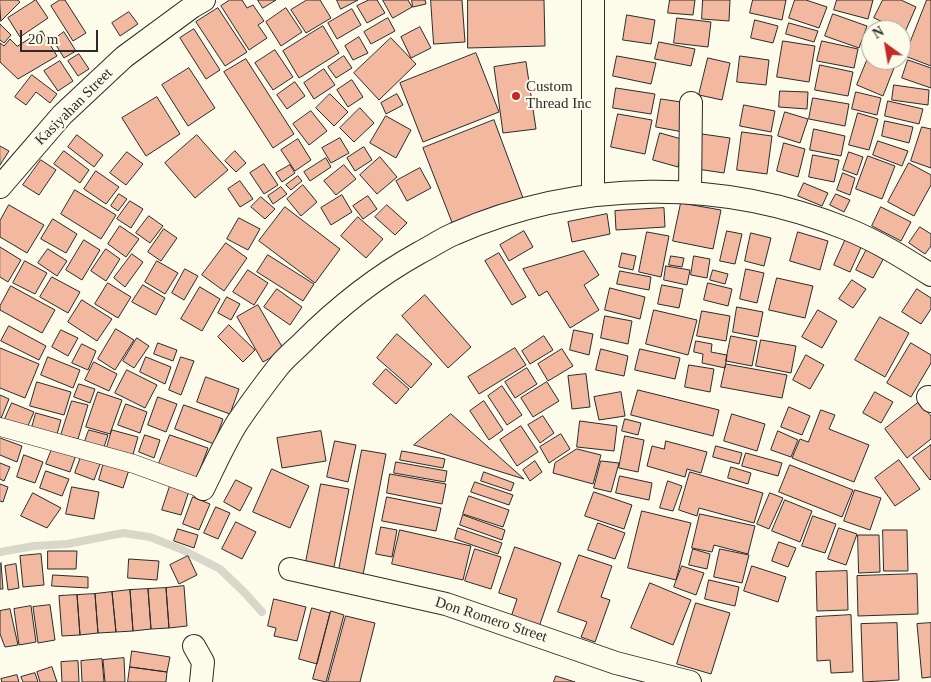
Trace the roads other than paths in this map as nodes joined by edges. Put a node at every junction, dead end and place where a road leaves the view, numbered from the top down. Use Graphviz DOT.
graph roads {
  1 [pos="204,0"];
  2 [pos="593,0"];
  3 [pos="691,104"];
  4 [pos="0,188"];
  5 [pos="690,192"];
  6 [pos="593,195"];
  7 [pos="931,275"];
  8 [pos="0,427"];
  9 [pos="203,489"];
  10 [pos="290,569"];
  11 [pos="194,646"];
  12 [pos="201,682"];
  13 [pos="690,682"];
  1 -- 4 [label="street, Kasiyahan Street"];
  2 -- 6 [label="street"];
  3 -- 5 [label="street"];
  5 -- 6 [label="street"];
  5 -- 7 [label="street"];
  6 -- 9 [label="street"];
  8 -- 9 [label="street"];
  10 -- 13 [label="street, Don Romero Street"];
  11 -- 12 [label="street"];
}
